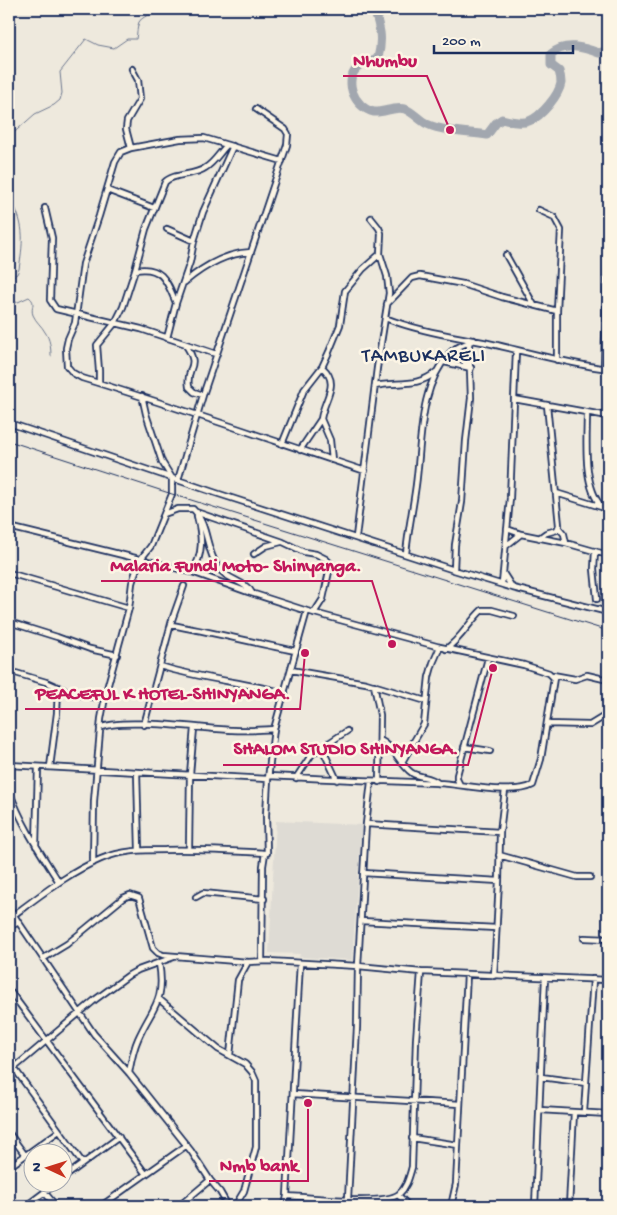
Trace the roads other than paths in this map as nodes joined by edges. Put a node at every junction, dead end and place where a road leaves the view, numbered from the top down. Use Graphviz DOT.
graph roads {
  1 [pos="132,69"];
  2 [pos="256,109"];
  3 [pos="227,145"];
  4 [pos="233,146"];
  5 [pos="131,148"];
  6 [pos="282,160"];
  7 [pos="107,190"];
  8 [pos="45,208"];
  9 [pos="154,208"];
  10 [pos="540,210"];
  11 [pos="371,218"];
  12 [pos="167,230"];
  13 [pos="194,241"];
  14 [pos="608,243"];
  15 [pos="252,252"];
  16 [pos="380,254"];
  17 [pos="506,255"];
  18 [pos="136,270"];
  19 [pos="184,282"];
  20 [pos="176,302"];
  21 [pos="387,304"];
  22 [pos="534,305"];
  23 [pos="557,311"];
  24 [pos="76,314"];
  25 [pos="385,318"];
  26 [pos="607,322"];
  27 [pos="115,323"];
  28 [pos="167,338"];
  29 [pos="472,342"];
  30 [pos="185,344"];
  31 [pos="456,348"];
  32 [pos="516,351"];
  33 [pos="216,354"];
  34 [pos="557,360"];
  35 [pos="444,362"];
  36 [pos="322,367"];
  37 [pos="469,368"];
  38 [pos="606,369"];
  39 [pos="437,371"];
  40 [pos="99,383"];
  41 [pos="375,386"];
  42 [pos="202,395"];
  43 [pos="142,396"];
  44 [pos="514,399"];
  45 [pos="547,405"];
  46 [pos="587,412"];
  47 [pos="196,415"];
  48 [pos="608,416"];
  49 [pos="321,419"];
  50 [pos="9,423"];
  51 [pos="282,444"];
  52 [pos="300,450"];
  53 [pos="332,460"];
  54 [pos="365,471"];
  55 [pos="175,479"];
  56 [pos="556,493"];
  57 [pos="602,507"];
  58 [pos="608,509"];
  59 [pos="196,512"];
  60 [pos="163,515"];
  61 [pos="9,527"];
  62 [pos="559,528"];
  63 [pos="507,529"];
  64 [pos="521,534"];
  65 [pos="356,537"];
  66 [pos="540,538"];
  67 [pos="283,542"];
  68 [pos="566,542"];
  69 [pos="505,547"];
  70 [pos="595,551"];
  71 [pos="254,554"];
  72 [pos="406,554"];
  73 [pos="608,555"];
  74 [pos="140,560"];
  75 [pos="454,570"];
  76 [pos="502,571"];
  77 [pos="192,572"];
  78 [pos="9,573"];
  79 [pos="502,584"];
  80 [pos="184,586"];
  81 [pos="513,588"];
  82 [pos="252,594"];
  83 [pos="596,599"];
  84 [pos="129,608"];
  85 [pos="307,611"];
  86 [pos="608,612"];
  87 [pos="314,613"];
  88 [pos="514,616"];
  89 [pos="9,622"];
  90 [pos="171,625"];
  91 [pos="440,647"];
  92 [pos="446,649"];
  93 [pos="296,651"];
  94 [pos="117,655"];
  95 [pos="488,658"];
  96 [pos="160,666"];
  97 [pos="291,670"];
  98 [pos="9,671"];
  99 [pos="553,675"];
  100 [pos="608,680"];
  101 [pos="374,685"];
  102 [pos="58,687"];
  103 [pos="285,693"];
  104 [pos="105,698"];
  105 [pos="426,700"];
  106 [pos="608,714"];
  107 [pos="144,724"];
  108 [pos="546,724"];
  109 [pos="100,728"];
  110 [pos="194,728"];
  111 [pos="274,729"];
  112 [pos="347,731"];
  113 [pos="380,740"];
  114 [pos="464,747"];
  115 [pos="322,748"];
  116 [pos="490,751"];
  117 [pos="402,762"];
  118 [pos="9,765"];
  119 [pos="38,767"];
  120 [pos="50,767"];
  121 [pos="97,770"];
  122 [pos="137,772"];
  123 [pos="190,774"];
  124 [pos="269,778"];
  125 [pos="296,778"];
  126 [pos="337,780"];
  127 [pos="371,782"];
  128 [pos="379,782"];
  129 [pos="438,783"];
  130 [pos="460,785"];
  131 [pos="9,790"];
  132 [pos="505,790"];
  133 [pos="366,824"];
  134 [pos="500,832"];
  135 [pos="36,847"];
  136 [pos="189,849"];
  137 [pos="139,850"];
  138 [pos="264,853"];
  139 [pos="499,855"];
  140 [pos="93,863"];
  141 [pos="363,874"];
  142 [pos="590,877"];
  143 [pos="499,880"];
  144 [pos="59,882"];
  145 [pos="196,897"];
  146 [pos="264,899"];
  147 [pos="9,908"];
  148 [pos="15,914"];
  149 [pos="360,921"];
  150 [pos="19,922"];
  151 [pos="9,927"];
  152 [pos="496,928"];
  153 [pos="584,938"];
  154 [pos="608,940"];
  155 [pos="175,957"];
  156 [pos="44,958"];
  157 [pos="262,961"];
  158 [pos="248,962"];
  159 [pos="159,963"];
  160 [pos="300,963"];
  161 [pos="358,966"];
  162 [pos="421,972"];
  163 [pos="467,974"];
  164 [pos="494,976"];
  165 [pos="545,978"];
  166 [pos="593,979"];
  167 [pos="608,980"];
  168 [pos="9,990"];
  169 [pos="159,999"];
  170 [pos="79,1013"];
  171 [pos="47,1040"];
  172 [pos="230,1055"];
  173 [pos="9,1061"];
  174 [pos="14,1068"];
  175 [pos="129,1073"];
  176 [pos="541,1077"];
  177 [pos="586,1083"];
  178 [pos="292,1094"];
  179 [pos="353,1098"];
  180 [pos="414,1101"];
  181 [pos="460,1104"];
  182 [pos="540,1110"];
  183 [pos="574,1112"];
  184 [pos="584,1112"];
  185 [pos="608,1114"];
  186 [pos="59,1131"];
  187 [pos="9,1133"];
  188 [pos="118,1137"];
  189 [pos="412,1138"];
  190 [pos="43,1142"];
  191 [pos="186,1145"];
  192 [pos="458,1145"];
  193 [pos="22,1151"];
  194 [pos="22,1157"];
  195 [pos="82,1162"];
  196 [pos="9,1167"];
  197 [pos="72,1170"];
  198 [pos="146,1173"];
  199 [pos="210,1180"];
  200 [pos="45,1193"];
  201 [pos="398,1195"];
  202 [pos="287,1196"];
  203 [pos="348,1199"];
  204 [pos="26,1206"];
  205 [pos="56,1206"];
  206 [pos="101,1206"];
  207 [pos="179,1206"];
  208 [pos="228,1206"];
  209 [pos="235,1206"];
  210 [pos="285,1206"];
  211 [pos="409,1206"];
  212 [pos="452,1206"];
  213 [pos="536,1206"];
  214 [pos="569,1206"];
  1 -- 5 [label="street"];
  2 -- 6 [label="street"];
  3 -- 4 [label="street"];
  3 -- 5 [label="street"];
  3 -- 9 [label="street"];
  4 -- 6 [label="street"];
  4 -- 13 [label="street"];
  5 -- 7 [label="street"];
  6 -- 15 [label="street"];
  7 -- 9 [label="street"];
  7 -- 24 [label="street"];
  8 -- 24 [label="street"];
  9 -- 18 [label="street"];
  10 -- 23 [label="street"];
  11 -- 16 [label="street"];
  12 -- 13 [label="street"];
  13 -- 19 [label="street"];
  14 -- 26 [label="street"];
  15 -- 19 [label="street"];
  15 -- 33 [label="street"];
  16 -- 21 [label="street"];
  16 -- 36 [label="street"];
  17 -- 22 [label="street"];
  18 -- 20 [label="street"];
  18 -- 27 [label="street"];
  19 -- 20 [label="street"];
  20 -- 28 [label="street"];
  21 -- 22 [label="street"];
  21 -- 25 [label="street"];
  22 -- 23 [label="street"];
  23 -- 34 [label="street"];
  24 -- 27 [label="street"];
  24 -- 40 [label="street"];
  25 -- 29 [label="street"];
  25 -- 41 [label="street"];
  26 -- 38 [label="street"];
  27 -- 28 [label="street"];
  27 -- 40 [label="street"];
  28 -- 30 [label="street"];
  29 -- 31 [label="street"];
  29 -- 32 [label="street"];
  29 -- 37 [label="street"];
  30 -- 33 [label="street"];
  30 -- 42 [label="street"];
  31 -- 35 [label="street"];
  31 -- 37 [label="street"];
  32 -- 34 [label="street"];
  32 -- 44 [label="street"];
  33 -- 42 [label="street"];
  34 -- 38 [label="street"];
  35 -- 37 [label="street"];
  35 -- 39 [label="street"];
  36 -- 49 [label="street"];
  36 -- 51 [label="street"];
  37 -- 75 [label="street"];
  39 -- 41 [label="street"];
  39 -- 72 [label="street"];
  40 -- 43 [label="street"];
  41 -- 54 [label="street"];
  42 -- 47 [label="street"];
  43 -- 47 [label="street"];
  43 -- 55 [label="street"];
  44 -- 45 [label="street"];
  44 -- 63 [label="street"];
  45 -- 46 [label="street"];
  45 -- 56 [label="street"];
  46 -- 48 [label="street"];
  46 -- 57 [label="street"];
  47 -- 51 [label="street"];
  47 -- 55 [label="street"];
  49 -- 52 [label="street"];
  49 -- 53 [label="street"];
  50 -- 55 [label="street"];
  51 -- 52 [label="street"];
  52 -- 53 [label="street"];
  53 -- 54 [label="street"];
  54 -- 65 [label="street"];
  55 -- 60 [label="street"];
  55 -- 65 [label="street"];
  56 -- 57 [label="street"];
  56 -- 62 [label="street"];
  57 -- 58 [label="street"];
  59 -- 60 [label="street"];
  59 -- 67 [label="street"];
  59 -- 77 [label="street"];
  59 -- 82 [label="street"];
  60 -- 74 [label="street"];
  61 -- 74 [label="street"];
  62 -- 66 [label="street"];
  62 -- 68 [label="street"];
  63 -- 64 [label="street"];
  63 -- 69 [label="street"];
  64 -- 66 [label="street"];
  64 -- 69 [label="street"];
  65 -- 72 [label="street"];
  66 -- 68 [label="street"];
  67 -- 71 [label="street"];
  67 -- 87 [label="street"];
  68 -- 70 [label="street"];
  69 -- 76 [label="street"];
  70 -- 73 [label="street"];
  70 -- 83 [label="street"];
  72 -- 75 [label="street"];
  74 -- 77 [label="street"];
  74 -- 84 [label="street"];
  75 -- 79 [label="street"];
  76 -- 79 [label="street"];
  76 -- 81 [label="street"];
  77 -- 82 [label="street"];
  78 -- 84 [label="street"];
  79 -- 81 [label="street"];
  80 -- 90 [label="street"];
  81 -- 86 [label="street"];
  82 -- 85 [label="street"];
  84 -- 94 [label="street"];
  85 -- 87 [label="street"];
  85 -- 93 [label="street"];
  87 -- 91 [label="street"];
  88 -- 92 [label="street"];
  89 -- 94 [label="street"];
  90 -- 93 [label="street"];
  90 -- 96 [label="street"];
  91 -- 92 [label="street"];
  91 -- 105 [label="street"];
  92 -- 95 [label="street"];
  93 -- 97 [label="street"];
  94 -- 104 [label="street"];
  95 -- 99 [label="street"];
  95 -- 114 [label="street"];
  96 -- 103 [label="street"];
  96 -- 107 [label="street"];
  97 -- 101 [label="street"];
  97 -- 103 [label="street"];
  98 -- 102 [label="street"];
  99 -- 100 [label="street"];
  99 -- 108 [label="street"];
  101 -- 105 [label="street"];
  101 -- 113 [label="street"];
  102 -- 104 [label="street"];
  102 -- 120 [label="street"];
  103 -- 111 [label="street"];
  104 -- 109 [label="street"];
  105 -- 117 [label="street"];
  106 -- 108 [label="street"];
  107 -- 109 [label="street"];
  107 -- 110 [label="street"];
  108 -- 132 [label="street"];
  109 -- 121 [label="street"];
  110 -- 111 [label="street"];
  110 -- 123 [label="street"];
  111 -- 124 [label="street"];
  112 -- 115 [label="street"];
  113 -- 117 [label="street"];
  113 -- 128 [label="street"];
  114 -- 116 [label="street"];
  114 -- 130 [label="street"];
  115 -- 125 [label="street"];
  115 -- 126 [label="street"];
  117 -- 129 [label="street"];
  118 -- 119 [label="street"];
  119 -- 120 [label="street"];
  119 -- 135 [label="street"];
  120 -- 121 [label="street"];
  121 -- 122 [label="street"];
  121 -- 140 [label="street"];
  122 -- 123 [label="street"];
  122 -- 137 [label="street"];
  123 -- 124 [label="street"];
  123 -- 136 [label="street"];
  124 -- 125 [label="street"];
  124 -- 138 [label="street"];
  125 -- 126 [label="street"];
  126 -- 127 [label="street"];
  127 -- 128 [label="street"];
  127 -- 133 [label="street"];
  128 -- 129 [label="street"];
  129 -- 130 [label="street"];
  130 -- 132 [label="street"];
  131 -- 135 [label="street"];
  132 -- 134 [label="street"];
  133 -- 134 [label="street"];
  133 -- 141 [label="street"];
  134 -- 139 [label="street"];
  135 -- 144 [label="street"];
  136 -- 137 [label="street"];
  136 -- 138 [label="street"];
  137 -- 140 [label="street"];
  138 -- 146 [label="street"];
  139 -- 142 [label="street"];
  139 -- 143 [label="street"];
  140 -- 144 [label="street"];
  141 -- 143 [label="street"];
  141 -- 149 [label="street"];
  143 -- 152 [label="street"];
  144 -- 148 [label="street"];
  145 -- 146 [label="street"];
  146 -- 157 [label="street"];
  147 -- 148 [label="street"];
  148 -- 150 [label="street"];
  149 -- 152 [label="street"];
  149 -- 161 [label="street"];
  150 -- 151 [label="street"];
  150 -- 156 [label="street"];
  152 -- 164 [label="street"];
  153 -- 154 [label="street"];
  155 -- 156 [label="street"];
  155 -- 158 [label="street"];
  155 -- 159 [label="street"];
  156 -- 170 [label="street"];
  157 -- 158 [label="street"];
  157 -- 160 [label="street"];
  158 -- 172 [label="street"];
  159 -- 169 [label="street"];
  159 -- 170 [label="street"];
  160 -- 161 [label="street"];
  160 -- 178 [label="street"];
  161 -- 162 [label="street"];
  161 -- 179 [label="street"];
  162 -- 163 [label="street"];
  162 -- 180 [label="street"];
  163 -- 164 [label="street"];
  163 -- 181 [label="street"];
  164 -- 165 [label="street"];
  165 -- 166 [label="street"];
  165 -- 176 [label="street"];
  166 -- 167 [label="street"];
  166 -- 177 [label="street"];
  168 -- 171 [label="street"];
  169 -- 172 [label="street"];
  169 -- 175 [label="street"];
  170 -- 171 [label="street"];
  170 -- 175 [label="street"];
  171 -- 174 [label="street"];
  171 -- 188 [label="street"];
  172 -- 209 [label="street"];
  173 -- 174 [label="street"];
  174 -- 186 [label="street"];
  175 -- 191 [label="street"];
  176 -- 177 [label="street"];
  176 -- 182 [label="street"];
  177 -- 184 [label="street"];
  178 -- 179 [label="street"];
  178 -- 202 [label="street"];
  179 -- 180 [label="street"];
  179 -- 203 [label="street"];
  180 -- 181 [label="street"];
  180 -- 189 [label="street"];
  181 -- 192 [label="street"];
  182 -- 183 [label="street"];
  182 -- 213 [label="street"];
  183 -- 184 [label="street"];
  183 -- 214 [label="street"];
  184 -- 185 [label="street"];
  186 -- 190 [label="street"];
  186 -- 195 [label="street"];
  187 -- 193 [label="street"];
  188 -- 195 [label="street"];
  188 -- 198 [label="street"];
  189 -- 192 [label="street"];
  189 -- 201 [label="street"];
  191 -- 198 [label="street"];
  191 -- 199 [label="street"];
  192 -- 212 [label="street"];
  194 -- 196 [label="street"];
  195 -- 197 [label="street"];
  198 -- 206 [label="street"];
  199 -- 207 [label="street"];
  199 -- 208 [label="street"];
  200 -- 204 [label="street"];
  200 -- 205 [label="street"];
  201 -- 203 [label="street"];
  201 -- 211 [label="street"];
  202 -- 203 [label="street"];
  202 -- 210 [label="street"];
}
